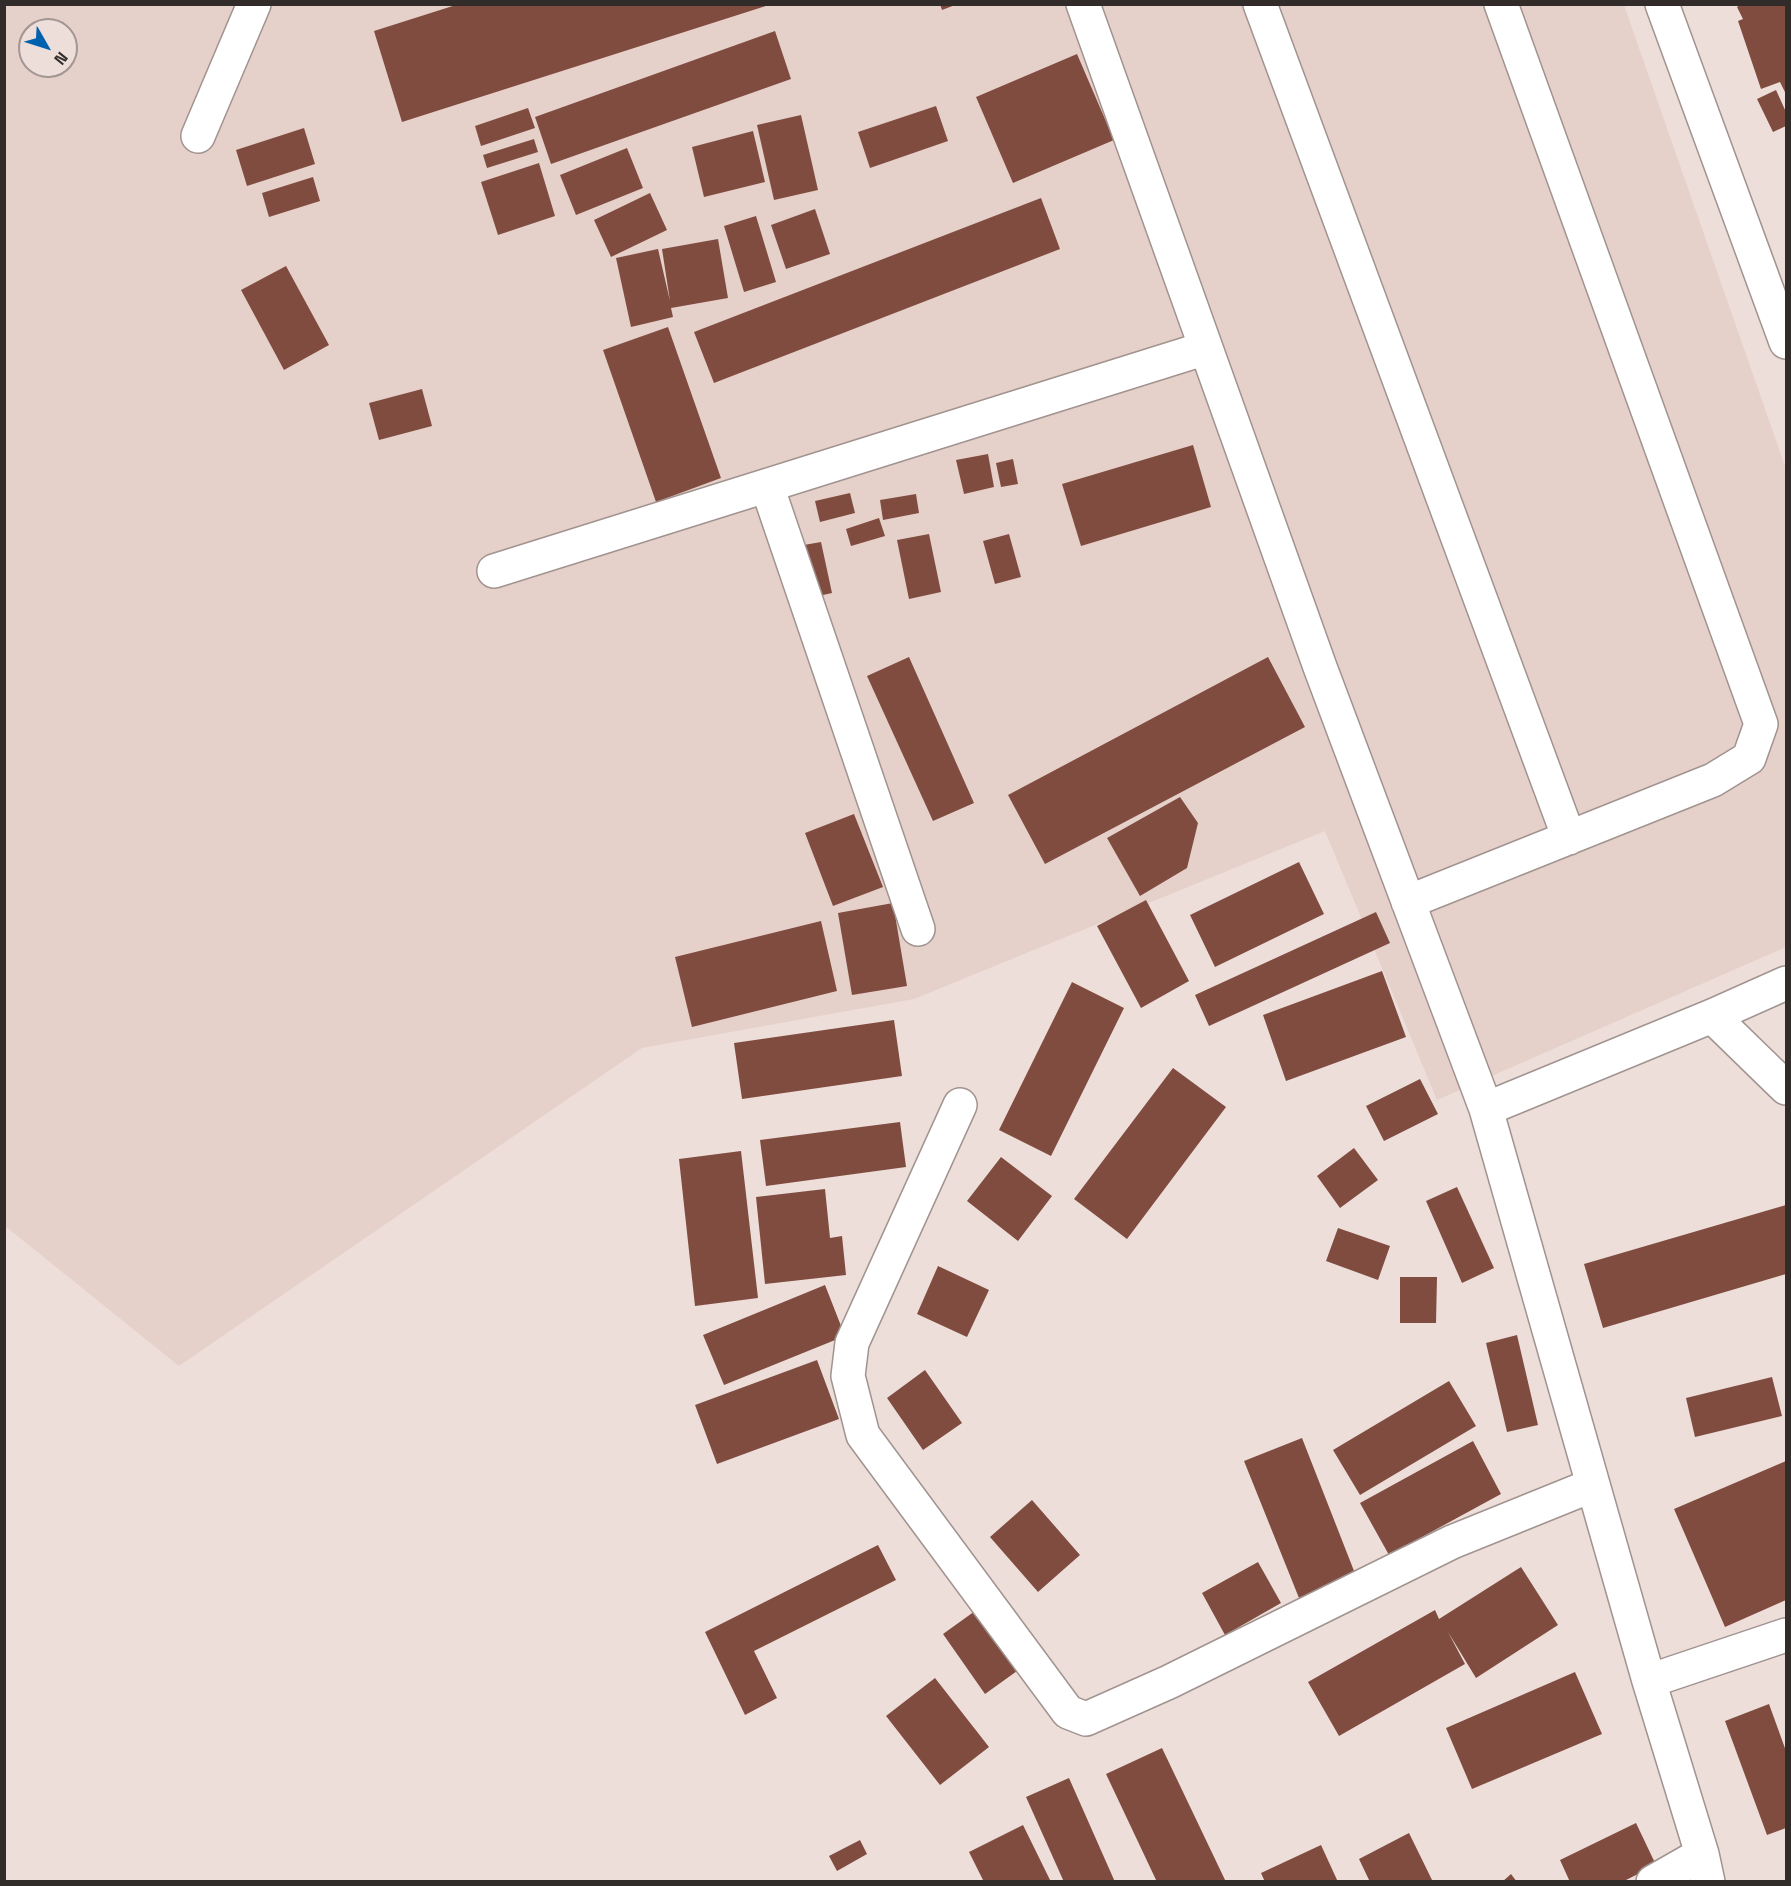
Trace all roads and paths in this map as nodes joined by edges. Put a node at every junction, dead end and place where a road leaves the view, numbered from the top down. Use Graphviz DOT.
graph roads {
  1 [pos="254,4"];
  2 [pos="1083,4"];
  3 [pos="1260,4"];
  4 [pos="1501,4"];
  5 [pos="1662,4"];
  6 [pos="198,136"];
  7 [pos="1786,342"];
  8 [pos="1206,348"];
  9 [pos="767,486"];
  10 [pos="494,570"];
  11 [pos="1569,838"];
  12 [pos="1408,902"];
  13 [pos="918,929"];
  14 [pos="1786,983"];
  15 [pos="1712,1016"];
  16 [pos="1786,1088"];
  17 [pos="960,1105"];
  18 [pos="1486,1109"];
  19 [pos="1593,1485"];
  20 [pos="1786,1635"];
  21 [pos="1649,1681"];
  22 [pos="1705,1868"];
  23 [pos="1653,1881"];
  1 -- 6 [label="street"];
  2 -- 8 [label="street"];
  3 -- 11 [label="street"];
  4 -- 11 [label="street"];
  5 -- 7 [label="street"];
  8 -- 9 [label="street"];
  8 -- 12 [label="street"];
  9 -- 10 [label="street"];
  9 -- 13 [label="street"];
  11 -- 12 [label="street"];
  12 -- 18 [label="street"];
  14 -- 15 [label="street"];
  15 -- 16 [label="street"];
  15 -- 18 [label="street"];
  17 -- 19 [label="street"];
  18 -- 19 [label="street"];
  19 -- 21 [label="street"];
  20 -- 21 [label="street"];
  21 -- 22 [label="street"];
  22 -- 23 [label="street"];
}
